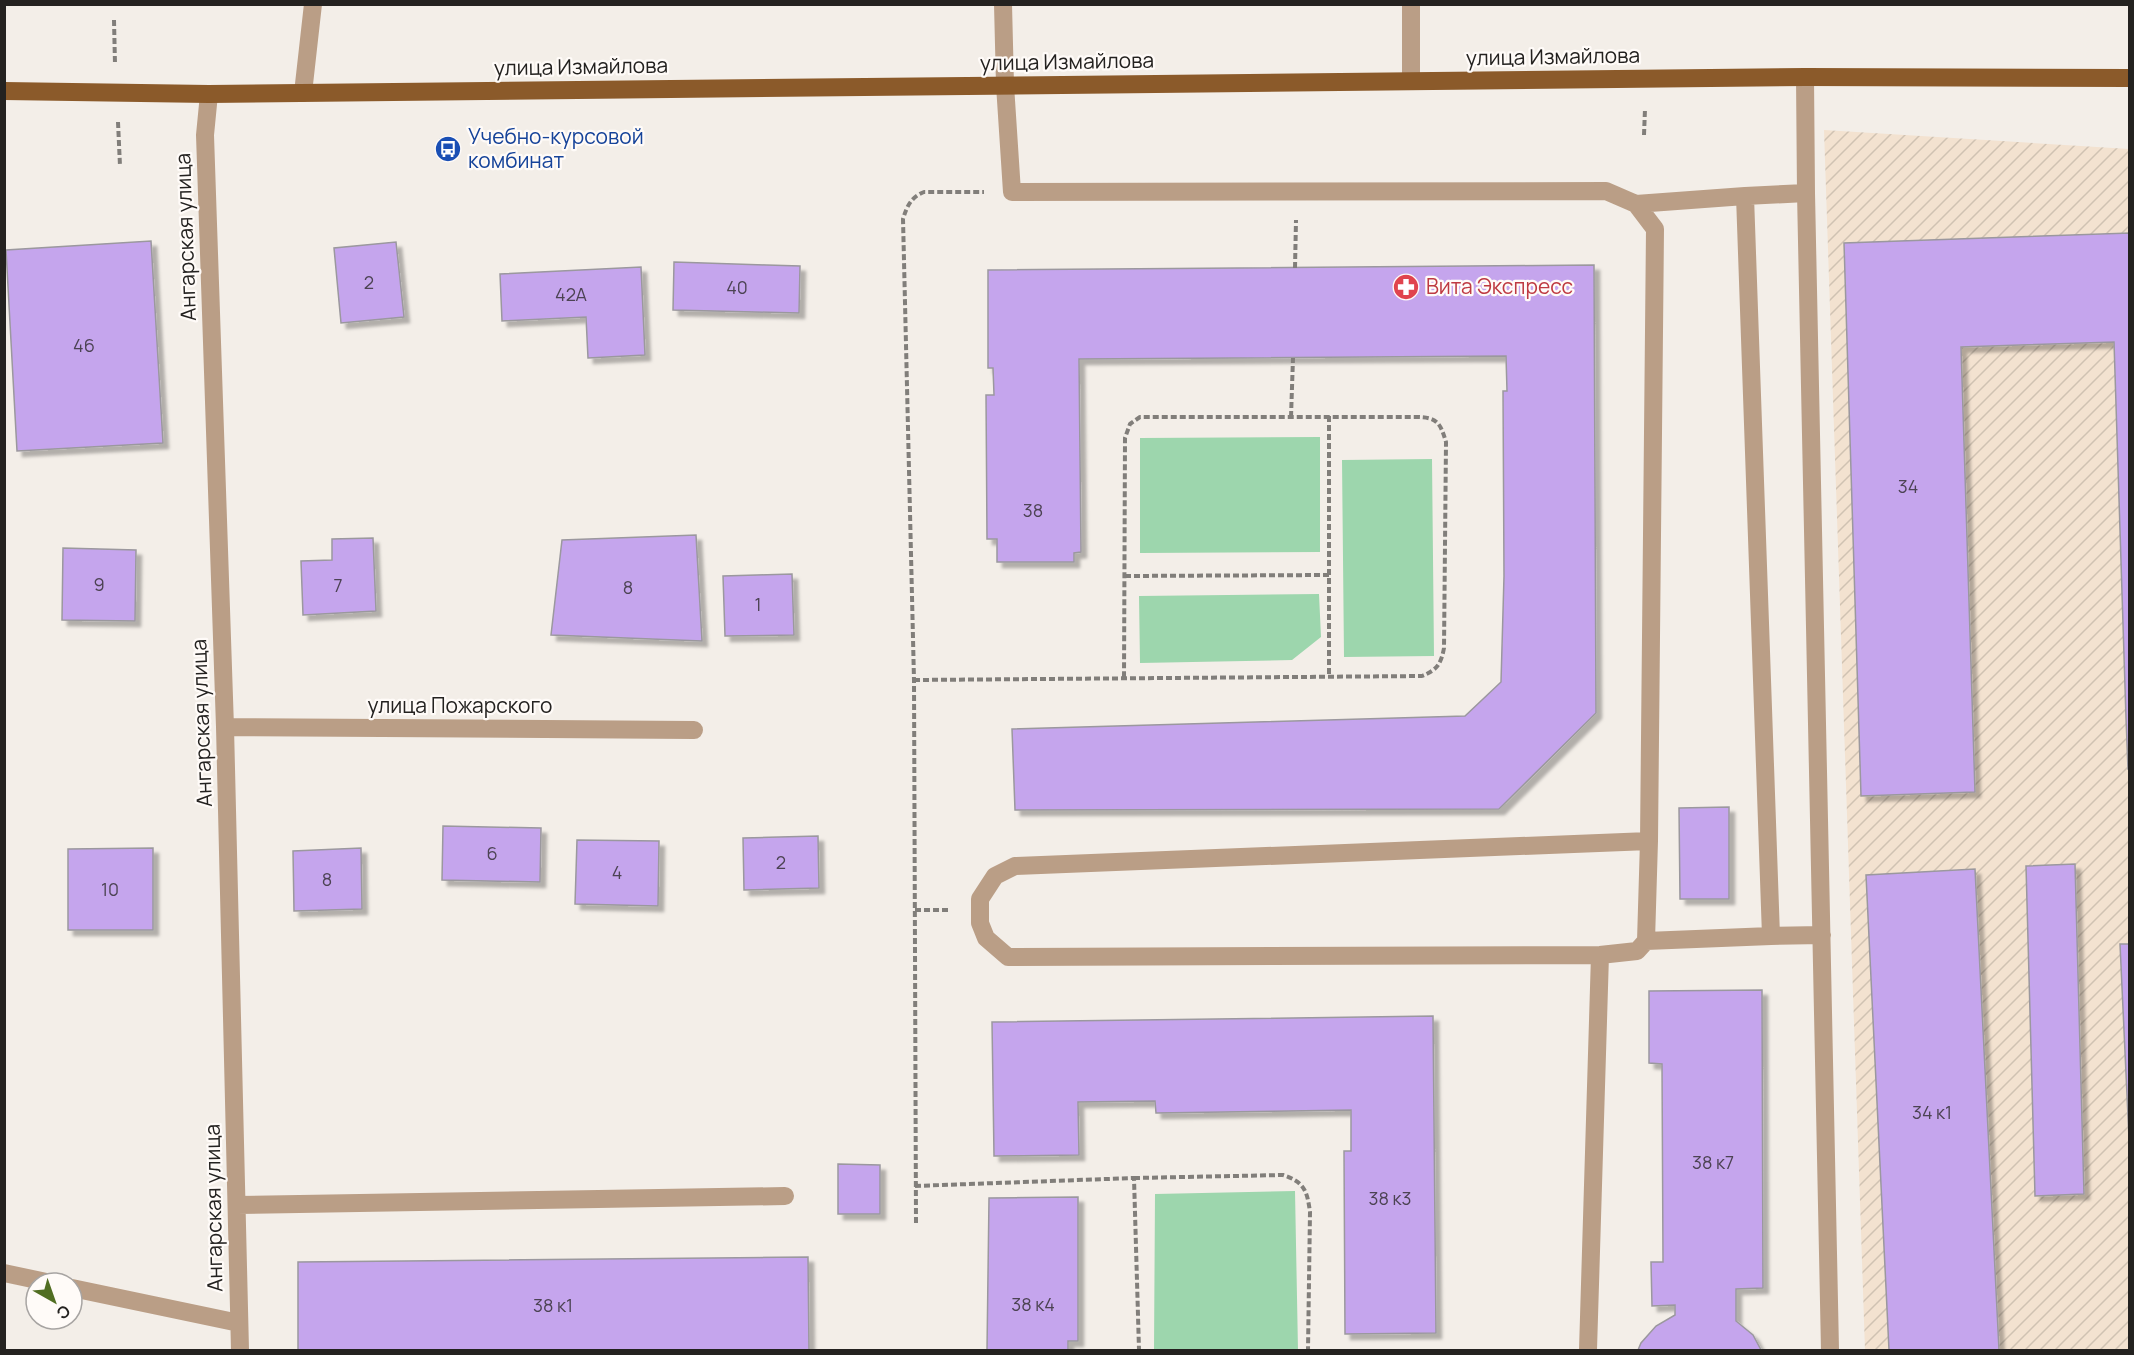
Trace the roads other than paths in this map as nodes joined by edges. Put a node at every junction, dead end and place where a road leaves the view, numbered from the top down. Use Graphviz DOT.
graph roads {
  1 [pos="313,4"];
  2 [pos="1003,4"];
  3 [pos="1411,4"];
  4 [pos="1805,77"];
  5 [pos="2130,78"];
  6 [pos="1411,81"];
  7 [pos="1005,85"];
  8 [pos="4,91"];
  9 [pos="303,93"];
  10 [pos="209,94"];
  11 [pos="1806,193"];
  12 [pos="1745,196"];
  13 [pos="1636,204"];
  14 [pos="225,727"];
  15 [pos="693,730"];
  16 [pos="1649,841"];
  17 [pos="1822,935"];
  18 [pos="1771,936"];
  19 [pos="1646,941"];
  20 [pos="1600,956"];
  21 [pos="785,1196"];
  22 [pos="237,1205"];
  23 [pos="4,1273"];
  24 [pos="24,1277"];
  25 [pos="84,1291"];
  26 [pos="239,1323"];
  27 [pos="240,1350"];
  28 [pos="1588,1350"];
  29 [pos="1830,1350"];
  1 -- 9 [label="street"];
  2 -- 7 [label="street"];
  3 -- 6 [label="street"];
  4 -- 5 [label="main road, улица Измайлова"];
  4 -- 6 [label="main road, улица Измайлова"];
  4 -- 11 [label="street"];
  6 -- 7 [label="main road, улица Измайлова"];
  7 -- 9 [label="main road, улица Измайлова"];
  7 -- 13 [label="street"];
  8 -- 10 [label="main road, улица Измайлова"];
  9 -- 10 [label="main road, улица Измайлова"];
  10 -- 14 [label="street, Ангарская улица"];
  11 -- 12 [label="street"];
  11 -- 17 [label="street"];
  12 -- 13 [label="street"];
  12 -- 18 [label="street"];
  13 -- 16 [label="street"];
  14 -- 15 [label="street, улица Пожарского"];
  14 -- 22 [label="street, Ангарская улица"];
  16 -- 19 [label="street"];
  16 -- 20 [label="street"];
  17 -- 18 [label="street"];
  17 -- 29 [label="street"];
  18 -- 19 [label="street"];
  19 -- 20 [label="street"];
  20 -- 28 [label="street"];
  21 -- 22 [label="street"];
  22 -- 26 [label="street, Ангарская улица"];
  23 -- 24 [label="street"];
  25 -- 26 [label="street"];
  26 -- 27 [label="street, Ангарская улица"];
}
